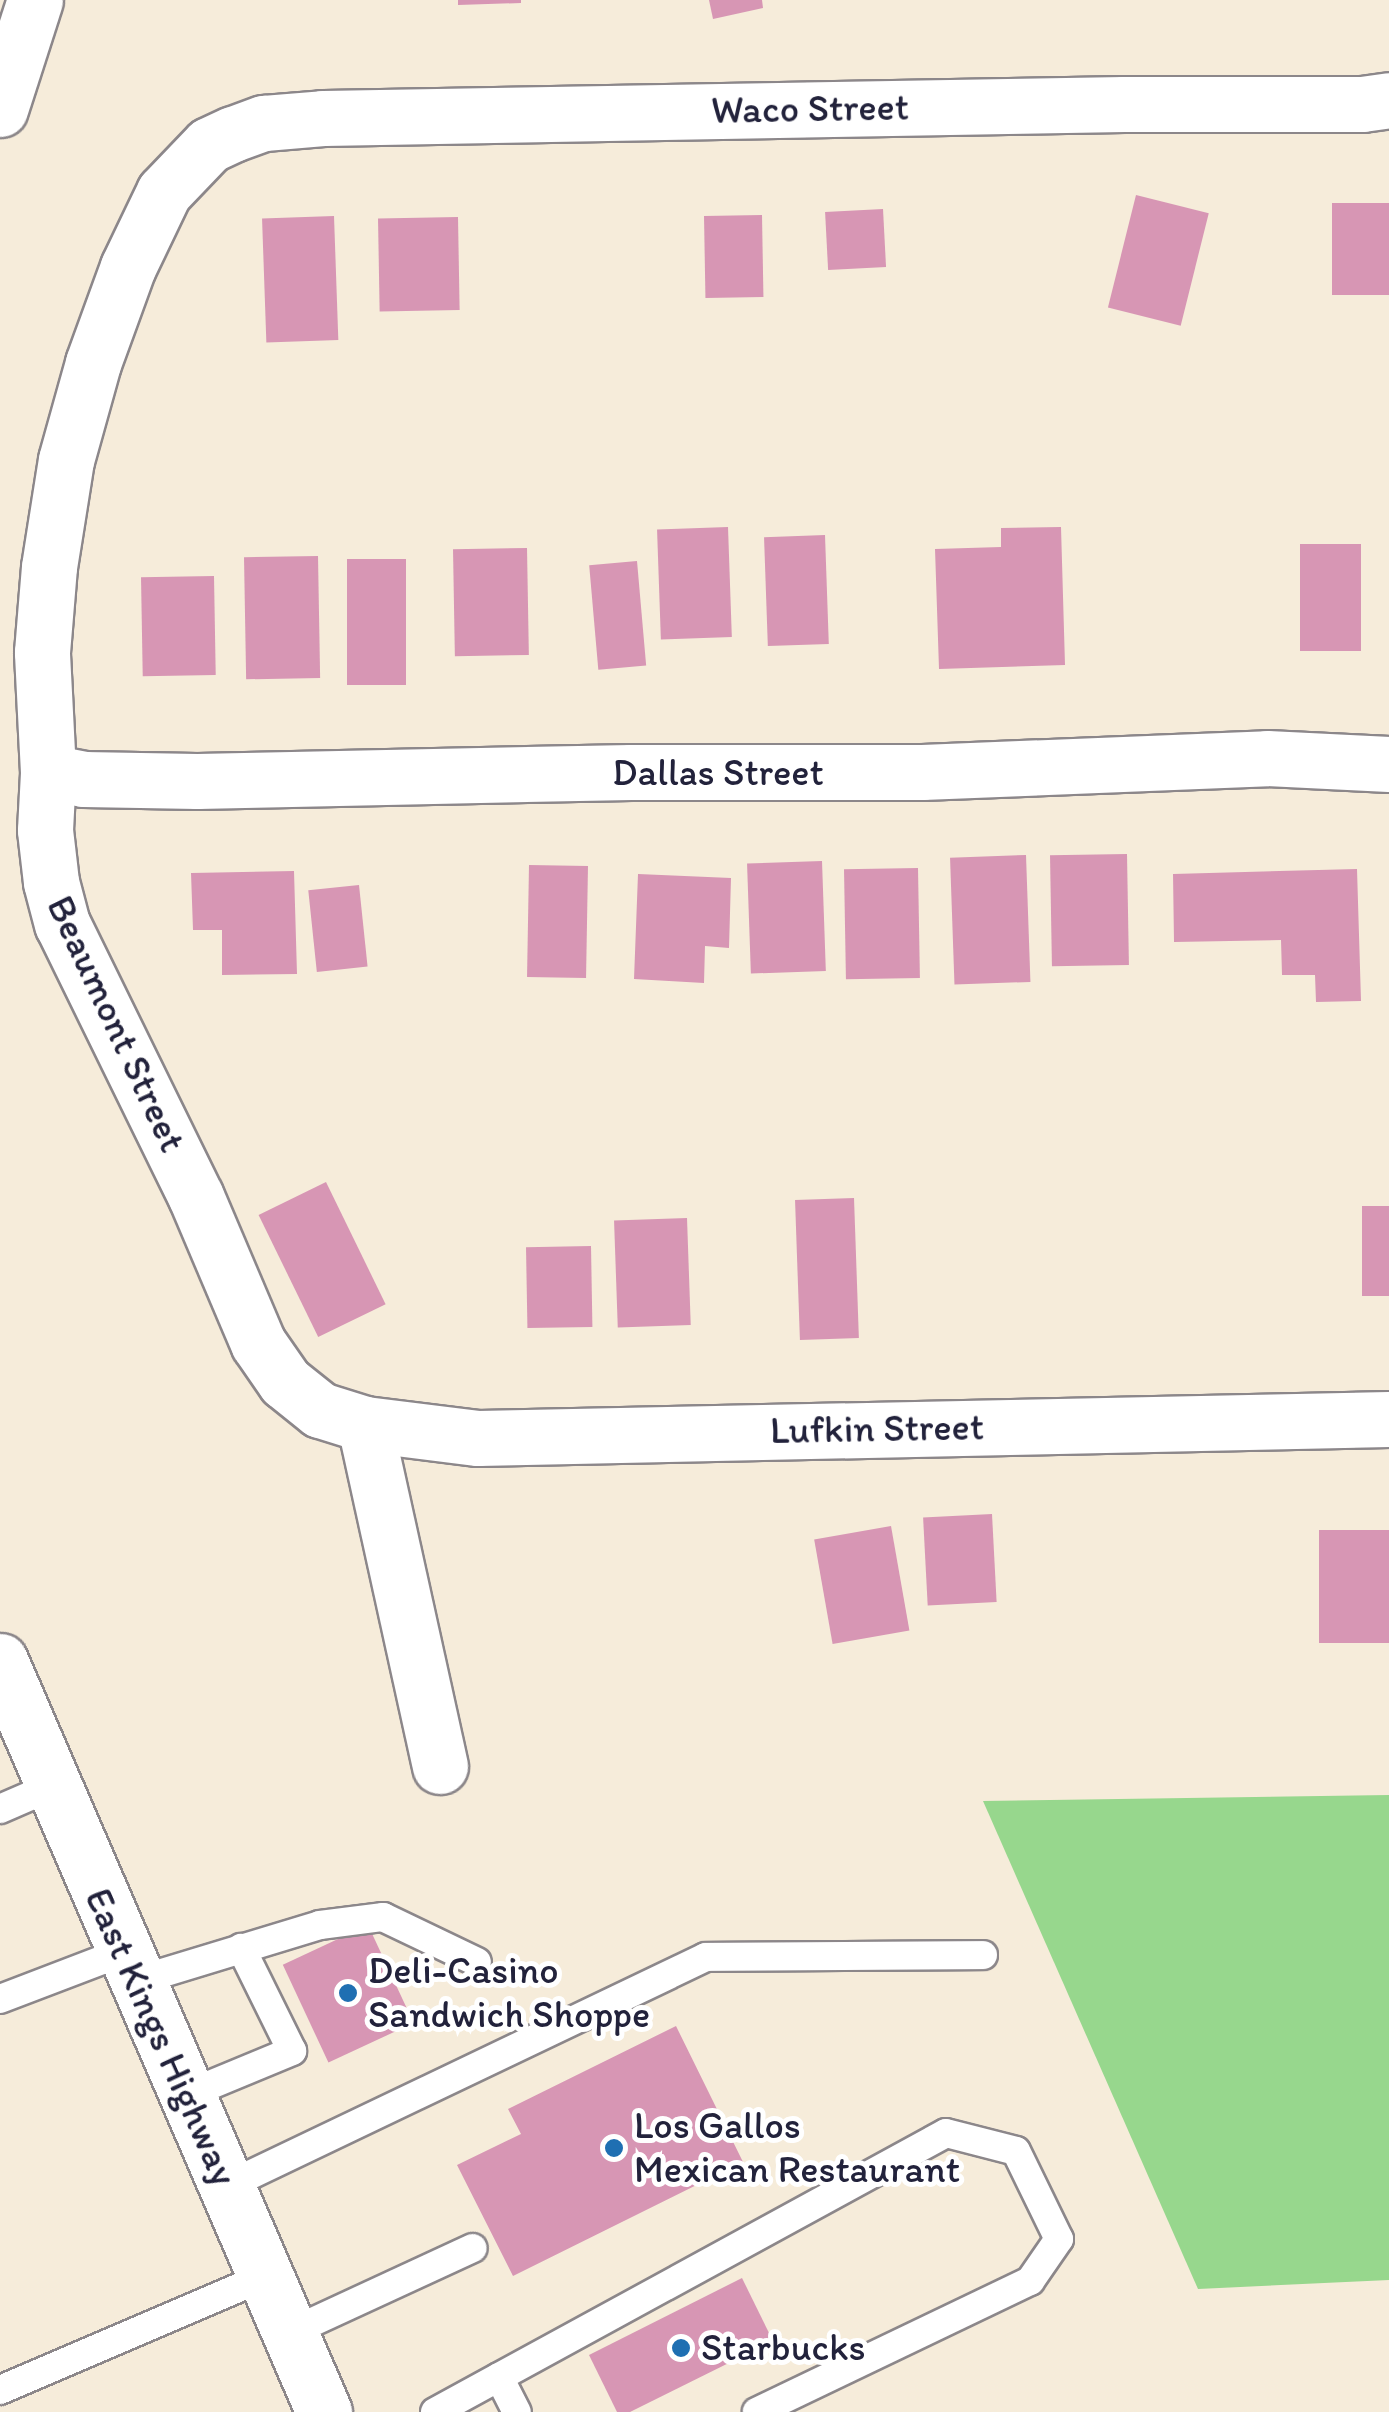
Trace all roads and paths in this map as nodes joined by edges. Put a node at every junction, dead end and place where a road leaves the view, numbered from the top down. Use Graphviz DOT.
graph roads {
  1 [pos="35,0"];
  2 [pos="1389,100"];
  3 [pos="0,109"];
  4 [pos="233,134"];
  5 [pos="1389,764"];
  6 [pos="48,772"];
  7 [pos="1389,1419"];
  8 [pos="365,1424"];
  9 [pos="0,1661"];
  10 [pos="440,1766"];
  11 [pos="53,1786"];
  12 [pos="0,1809"];
  13 [pos="240,1948"];
  14 [pos="984,1956"];
  15 [pos="478,1962"];
  16 [pos="130,1966"];
  17 [pos="0,1999"];
  18 [pos="186,2096"];
  19 [pos="227,2186"];
  20 [pos="473,2248"];
  21 [pos="266,2276"];
  22 [pos="291,2332"];
  23 [pos="499,2377"];
  24 [pos="0,2390"];
  25 [pos="324,2412"];
  26 [pos="435,2412"];
  27 [pos="516,2412"];
  28 [pos="757,2412"];
  1 -- 3 [label="street"];
  2 -- 4 [label="street, Waco Street"];
  4 -- 6 [label="street, Beaumont Street"];
  5 -- 6 [label="street, Dallas Street"];
  6 -- 8 [label="street, Beaumont Street"];
  7 -- 8 [label="street, Lufkin Street"];
  8 -- 10 [label="street"];
  9 -- 11 [label="street, East Kings Highway"];
  11 -- 12 [label="lane"];
  11 -- 16 [label="street, East Kings Highway"];
  13 -- 15 [label="lane"];
  13 -- 16 [label="lane"];
  13 -- 18 [label="lane"];
  14 -- 19 [label="lane"];
  16 -- 17 [label="lane"];
  16 -- 18 [label="street, East Kings Highway"];
  18 -- 19 [label="street, East Kings Highway"];
  19 -- 21 [label="street, East Kings Highway"];
  20 -- 22 [label="lane"];
  21 -- 22 [label="street, East Kings Highway"];
  21 -- 24 [label="lane"];
  22 -- 25 [label="street, East Kings Highway"];
  23 -- 26 [label="lane"];
  23 -- 27 [label="lane"];
  23 -- 28 [label="lane"];
}
